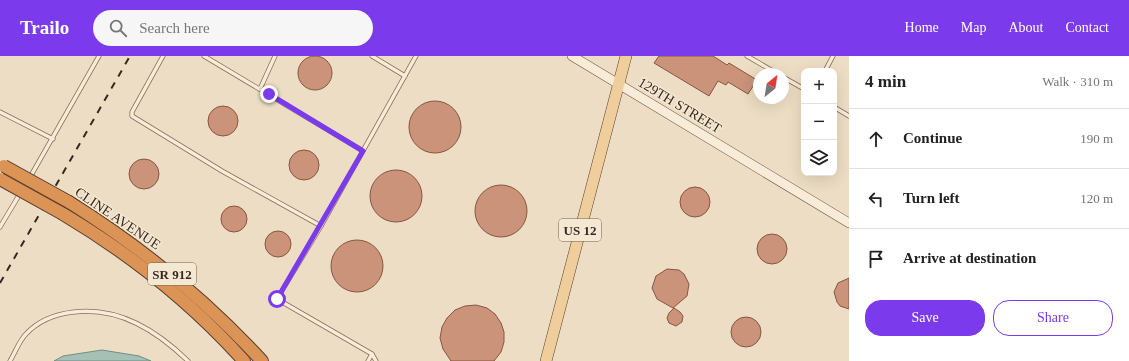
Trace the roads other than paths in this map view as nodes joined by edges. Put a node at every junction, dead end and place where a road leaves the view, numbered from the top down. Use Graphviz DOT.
graph roads {
  1 [pos="99,56"];
  2 [pos="163,56"];
  3 [pos="204,56"];
  4 [pos="275,56"];
  5 [pos="372,56"];
  6 [pos="416,56"];
  7 [pos="572,56"];
  8 [pos="626,56"];
  9 [pos="747,56"];
  10 [pos="833,56"];
  11 [pos="768,68"];
  12 [pos="827,68"];
  13 [pos="405,76"];
  14 [pos="789,81"];
  15 [pos="618,84"];
  16 [pos="801,88"];
  17 [pos="260,89"];
  18 [pos="837,109"];
  19 [pos="0,112"];
  20 [pos="849,116"];
  21 [pos="53,139"];
  22 [pos="363,151"];
  23 [pos="2,165"];
  24 [pos="0,179"];
  25 [pos="27,183"];
  26 [pos="23,189"];
  27 [pos="849,223"];
  28 [pos="321,226"];
  29 [pos="0,227"];
  30 [pos="372,354"];
  31 [pos="10,361"];
  32 [pos="188,361"];
  33 [pos="244,361"];
  34 [pos="262,361"];
  35 [pos="368,361"];
  36 [pos="376,361"];
  37 [pos="546,361"];
  1 -- 21 [label="lane"];
  2 -- 28 [label="lane"];
  3 -- 17 [label="lane"];
  4 -- 17 [label="lane"];
  5 -- 13 [label="lane"];
  6 -- 13 [label="lane"];
  7 -- 15 [label="main road, 129TH STREET"];
  8 -- 15 [label="main road, US 12"];
  9 -- 11 [label="lane"];
  10 -- 12 [label="lane"];
  13 -- 22 [label="lane"];
  14 -- 16 [label="lane"];
  15 -- 27 [label="main road, 129TH STREET"];
  15 -- 37 [label="main road, US 12"];
  17 -- 22 [label="lane"];
  18 -- 20 [label="lane"];
  19 -- 21 [label="lane"];
  21 -- 25 [label="lane"];
  22 -- 28 [label="lane"];
  23 -- 34 [label="highway, CLINE AVENUE / SR 912, bridge"];
  24 -- 33 [label="highway, CLINE AVENUE / SR 912, bridge"];
  26 -- 29 [label="lane"];
  28 -- 30 [label="lane"];
  30 -- 35 [label="lane"];
  30 -- 36 [label="lane"];
  31 -- 32 [label="lane"];
}
